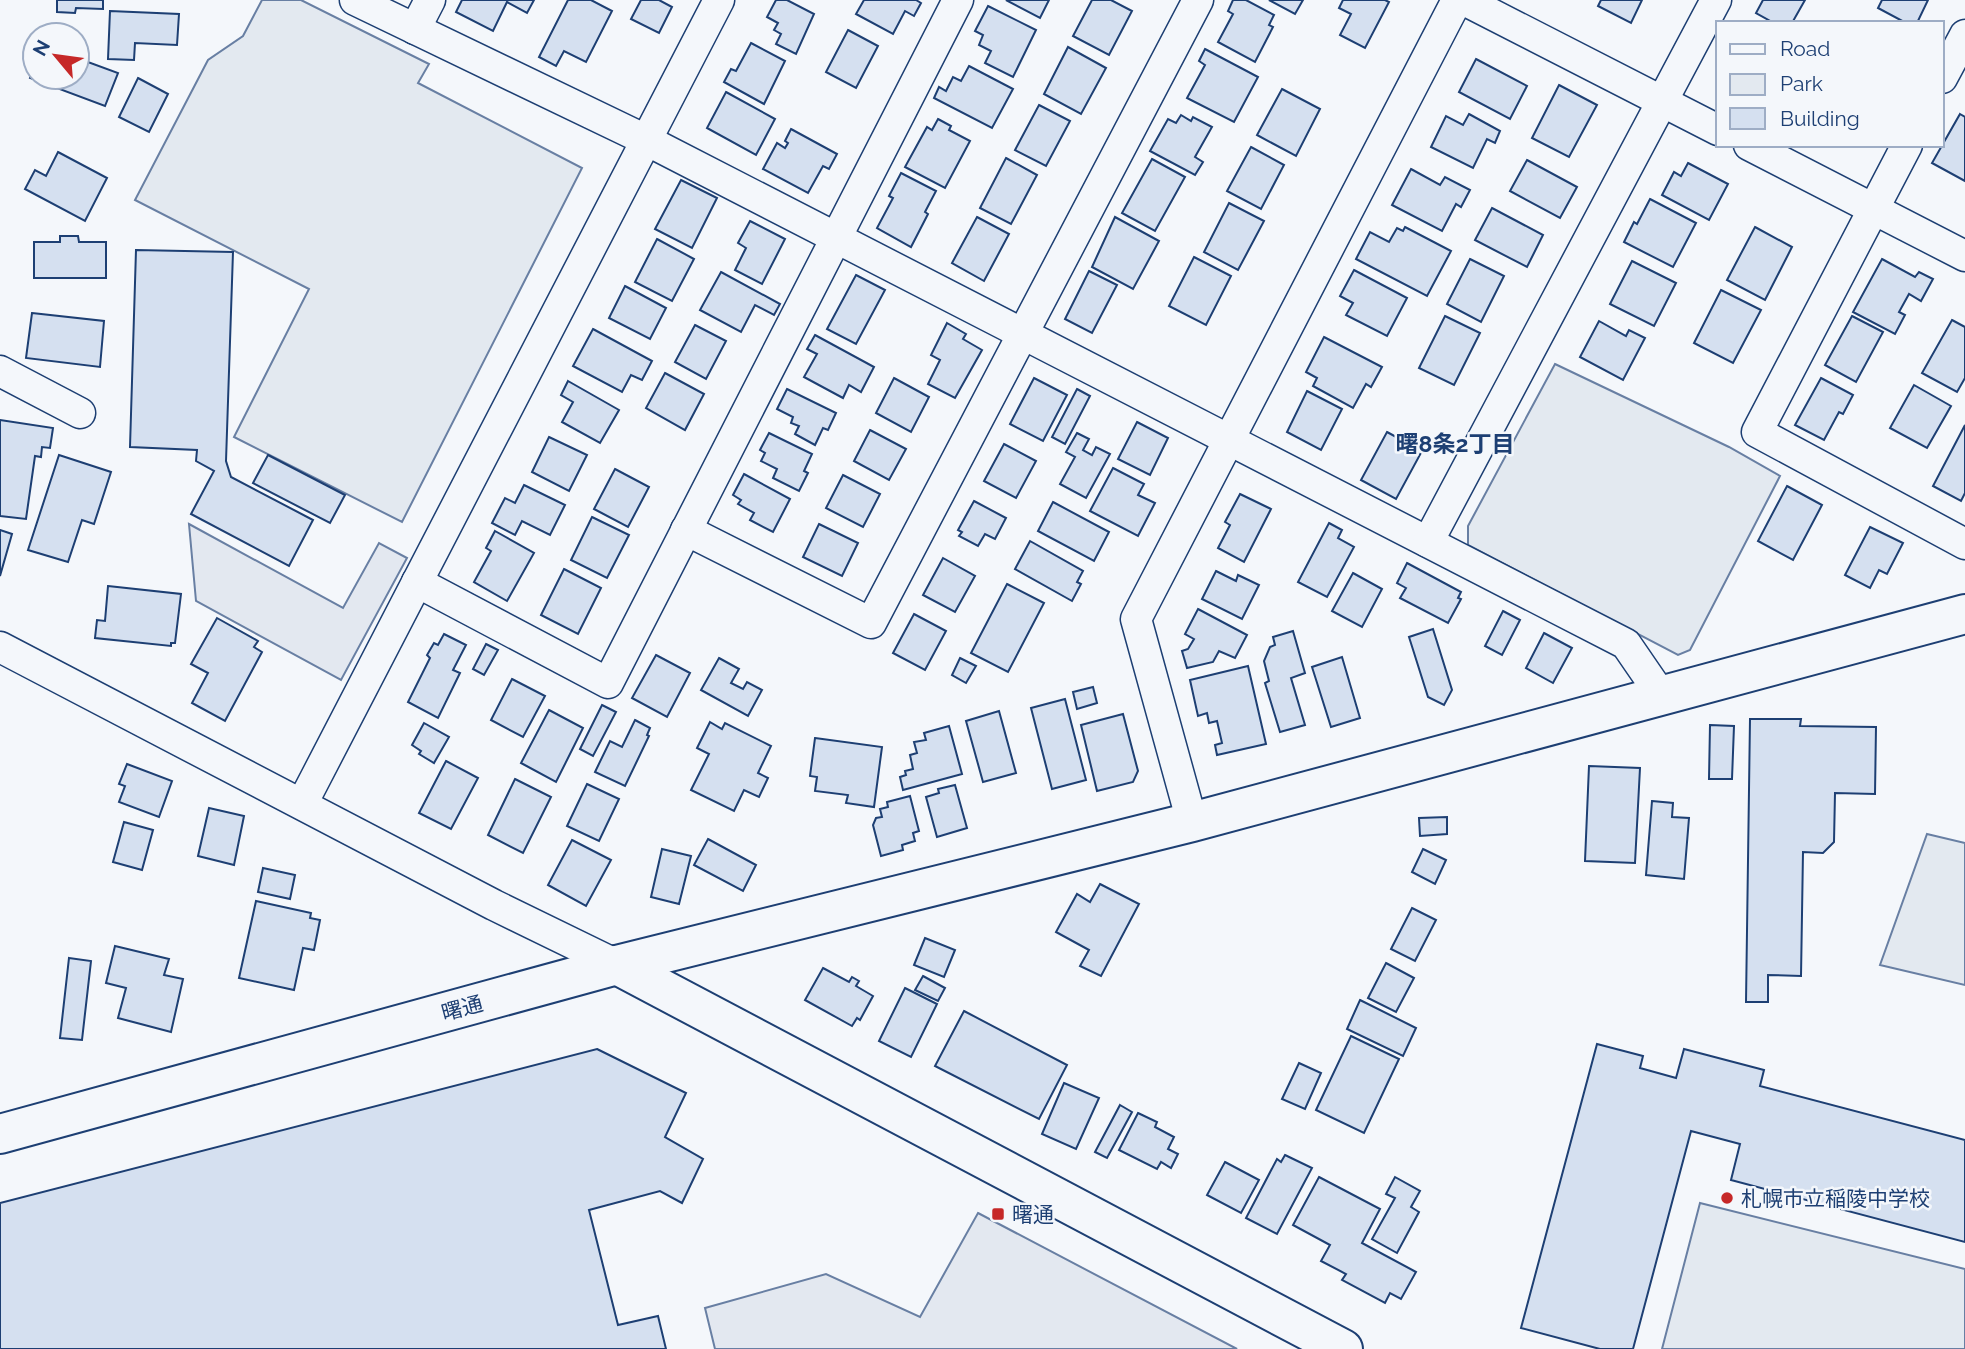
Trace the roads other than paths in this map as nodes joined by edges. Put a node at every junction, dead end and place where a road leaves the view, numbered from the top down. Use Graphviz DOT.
graph roads {
  1 [pos="355,0"];
  2 [pos="430,0"];
  3 [pos="719,0"];
  4 [pos="958,0"];
  5 [pos="1198,0"];
  6 [pos="1457,0"];
  7 [pos="1464,0"];
  8 [pos="1716,0"];
  9 [pos="415,29"];
  10 [pos="1965,35"];
  11 [pos="1944,74"];
  12 [pos="1663,101"];
  13 [pos="1716,129"];
  14 [pos="646,140"];
  15 [pos="1753,147"];
  16 [pos="1906,147"];
  17 [pos="1873,209"];
  18 [pos="836,239"];
  19 [pos="1965,256"];
  20 [pos="1023,334"];
  21 [pos="0,371"];
  22 [pos="80,413"];
  23 [pos="1228,440"];
  24 [pos="686,530"];
  25 [pos="1428,542"];
  26 [pos="1965,544"];
  27 [pos="417,582"];
  28 [pos="1965,614"];
  29 [pos="0,647"];
  30 [pos="1661,695"];
  31 [pos="302,804"];
  32 [pos="1192,822"];
  33 [pos="617,965"];
  34 [pos="0,1134"];
  35 [pos="1343,1349"];
  1 -- 9 [label="street"];
  2 -- 9 [label="street"];
  3 -- 14 [label="street"];
  4 -- 18 [label="street"];
  5 -- 20 [label="street"];
  6 -- 23 [label="street"];
  7 -- 12 [label="street"];
  8 -- 12 [label="street"];
  9 -- 14 [label="street"];
  10 -- 11 [label="street"];
  12 -- 13 [label="street"];
  12 -- 25 [label="street"];
  14 -- 18 [label="street"];
  14 -- 27 [label="street"];
  15 -- 17 [label="street"];
  16 -- 17 [label="street"];
  17 -- 19 [label="street"];
  17 -- 26 [label="street"];
  18 -- 20 [label="street"];
  18 -- 24 [label="street"];
  20 -- 23 [label="street"];
  20 -- 24 [label="street"];
  21 -- 22 [label="street"];
  23 -- 25 [label="street"];
  23 -- 32 [label="street"];
  24 -- 27 [label="street"];
  25 -- 30 [label="street"];
  27 -- 31 [label="street"];
  28 -- 30 [label="street, 曙通"];
  29 -- 31 [label="street"];
  30 -- 32 [label="street, 曙通"];
  31 -- 33 [label="street"];
  32 -- 33 [label="street, 曙通"];
  33 -- 34 [label="street, 曙通"];
  33 -- 35 [label="street"];
}
